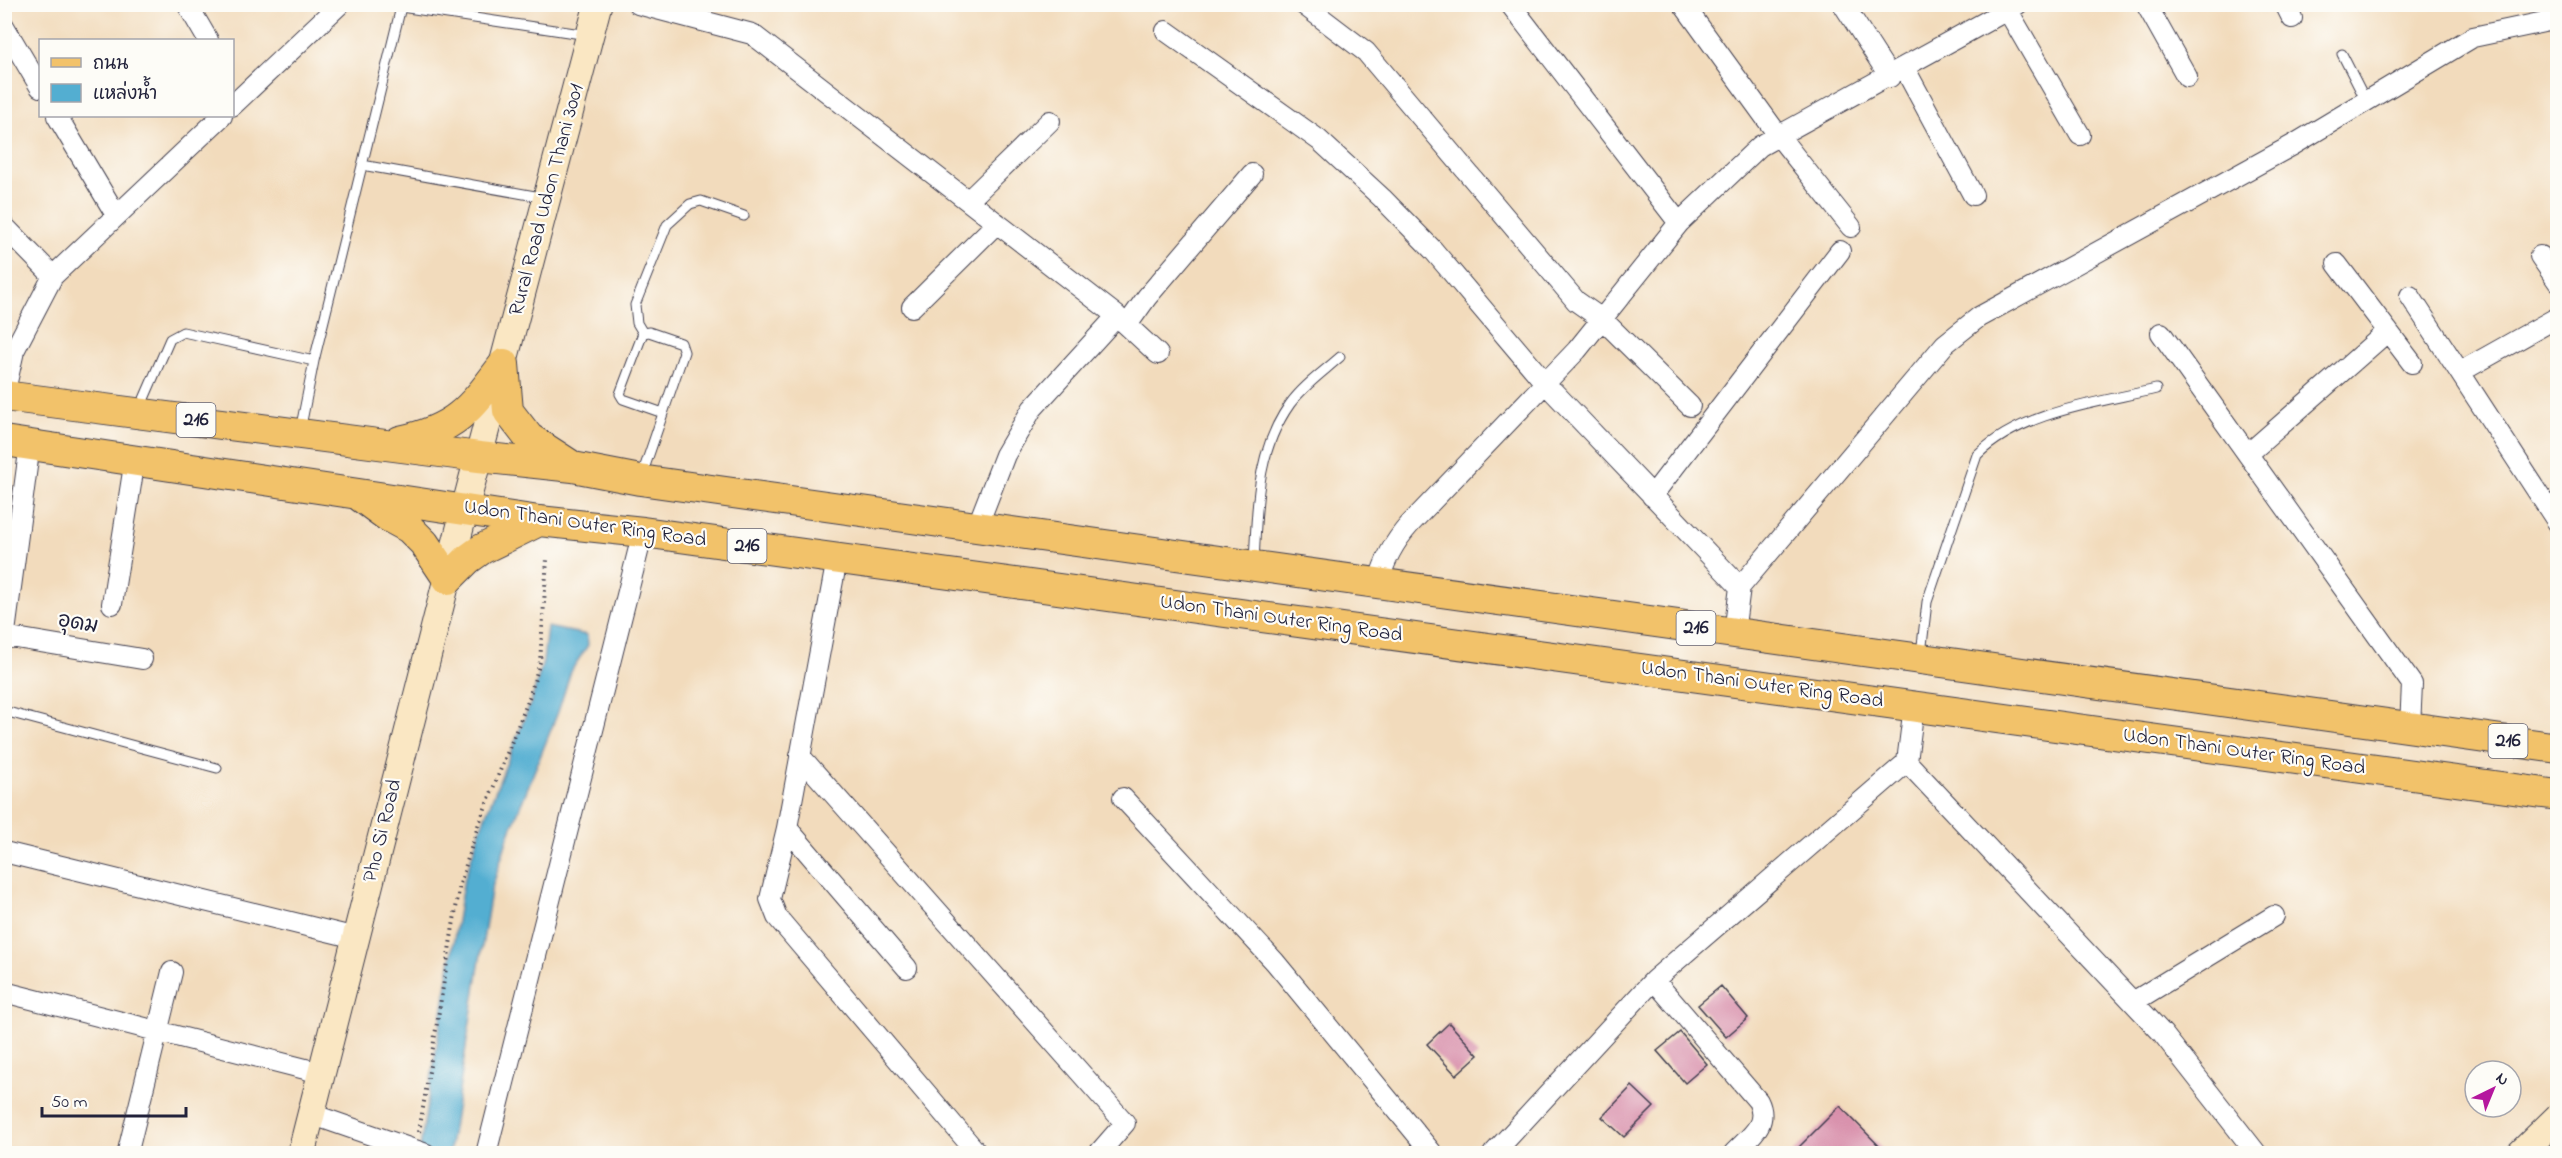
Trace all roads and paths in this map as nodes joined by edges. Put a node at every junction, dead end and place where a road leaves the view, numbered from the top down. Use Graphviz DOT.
graph roads {
  1 [pos="188,4"];
  2 [pos="340,4"];
  3 [pos="598,4"];
  4 [pos="638,4"];
  5 [pos="1303,4"];
  6 [pos="1510,4"];
  7 [pos="1683,4"];
  8 [pos="1844,4"];
  9 [pos="2146,4"];
  10 [pos="400,6"];
  11 [pos="2010,6"];
  12 [pos="2558,19"];
  13 [pos="4,26"];
  14 [pos="1166,31"];
  15 [pos="591,36"];
  16 [pos="207,39"];
  17 [pos="2342,54"];
  18 [pos="1898,73"];
  19 [pos="2187,77"];
  20 [pos="39,85"];
  21 [pos="235,95"];
  22 [pos="2366,101"];
  23 [pos="58,117"];
  24 [pos="221,117"];
  25 [pos="1050,121"];
  26 [pos="1778,135"];
  27 [pos="2080,135"];
  28 [pos="362,165"];
  29 [pos="1252,174"];
  30 [pos="1973,195"];
  31 [pos="548,198"];
  32 [pos="969,200"];
  33 [pos="116,215"];
  34 [pos="744,216"];
  35 [pos="997,223"];
  36 [pos="1679,223"];
  37 [pos="4,226"];
  38 [pos="1851,227"];
  39 [pos="1840,251"];
  40 [pos="2540,256"];
  41 [pos="2337,264"];
  42 [pos="52,276"];
  43 [pos="2558,282"];
  44 [pos="2410,296"];
  45 [pos="912,307"];
  46 [pos="2558,317"];
  47 [pos="1122,320"];
  48 [pos="1603,320"];
  49 [pos="2388,331"];
  50 [pos="643,333"];
  51 [pos="2161,333"];
  52 [pos="1158,354"];
  53 [pos="1340,357"];
  54 [pos="314,361"];
  55 [pos="2412,363"];
  56 [pos="504,364"];
  57 [pos="2460,372"];
  58 [pos="1546,384"];
  59 [pos="2156,389"];
  60 [pos="4,395"];
  61 [pos="1690,406"];
  62 [pos="138,413"];
  63 [pos="663,413"];
  64 [pos="299,433"];
  65 [pos="17,443"];
  66 [pos="387,444"];
  67 [pos="2248,454"];
  68 [pos="479,457"];
  69 [pos="135,459"];
  70 [pos="573,467"];
  71 [pos="640,480"];
  72 [pos="355,492"];
  73 [pos="1652,496"];
  74 [pos="465,508"];
  75 [pos="539,521"];
  76 [pos="2558,524"];
  77 [pos="977,527"];
  78 [pos="643,532"];
  79 [pos="547,559"];
  80 [pos="837,559"];
  81 [pos="1254,566"];
  82 [pos="448,579"];
  83 [pos="1378,583"];
  84 [pos="1740,587"];
  85 [pos="112,604"];
  86 [pos="1734,633"];
  87 [pos="5,637"];
  88 [pos="142,659"];
  89 [pos="1920,659"];
  90 [pos="1914,706"];
  91 [pos="4,711"];
  92 [pos="2410,727"];
  93 [pos="2558,748"];
  94 [pos="800,756"];
  95 [pos="1907,762"];
  96 [pos="217,768"];
  97 [pos="2465,782"];
  98 [pos="2558,795"];
  99 [pos="1123,798"];
  100 [pos="2558,817"];
  101 [pos="787,828"];
  102 [pos="4,852"];
  103 [pos="2274,916"];
  104 [pos="356,938"];
  105 [pos="907,968"];
  106 [pos="172,972"];
  107 [pos="1654,980"];
  108 [pos="4,992"];
  109 [pos="2133,1002"];
  110 [pos="157,1031"];
  111 [pos="321,1073"];
  112 [pos="311,1114"];
  113 [pos="2558,1117"];
  114 [pos="128,1151"];
  115 [pos="420,1152"];
  116 [pos="301,1154"];
  117 [pos="486,1154"];
  118 [pos="978,1154"];
  119 [pos="1098,1154"];
  120 [pos="1433,1154"];
  121 [pos="1493,1154"];
  122 [pos="1733,1154"];
  123 [pos="2257,1154"];
  124 [pos="2520,1154"];
  1 -- 16 [label="street"];
  2 -- 21 [label="street"];
  3 -- 15 [label="main road, Rural Road Udon Thani 3001"];
  4 -- 32 [label="street"];
  5 -- 48 [label="street"];
  6 -- 36 [label="street"];
  7 -- 26 [label="street"];
  8 -- 18 [label="street"];
  9 -- 19 [label="street"];
  10 -- 15 [label="lane"];
  10 -- 28 [label="lane"];
  11 -- 18 [label="street"];
  11 -- 27 [label="street"];
  12 -- 22 [label="street"];
  13 -- 20 [label="street"];
  14 -- 58 [label="street"];
  15 -- 31 [label="main road, Rural Road Udon Thani 3001"];
  17 -- 22 [label="lane"];
  18 -- 26 [label="street"];
  18 -- 30 [label="street"];
  22 -- 84 [label="street"];
  23 -- 33 [label="street"];
  24 -- 33 [label="street"];
  25 -- 32 [label="street"];
  26 -- 36 [label="street"];
  26 -- 38 [label="street"];
  28 -- 31 [label="lane"];
  28 -- 54 [label="lane"];
  29 -- 47 [label="street"];
  31 -- 56 [label="main road, Rural Road Udon Thani 3001"];
  32 -- 35 [label="street"];
  33 -- 42 [label="street"];
  34 -- 50 [label="lane"];
  35 -- 45 [label="street"];
  35 -- 47 [label="street"];
  36 -- 48 [label="street"];
  37 -- 42 [label="street"];
  39 -- 73 [label="street"];
  40 -- 43 [label="street"];
  41 -- 49 [label="street"];
  42 -- 60 [label="street"];
  44 -- 57 [label="street"];
  46 -- 57 [label="street"];
  47 -- 52 [label="street"];
  47 -- 77 [label="street"];
  48 -- 58 [label="street"];
  48 -- 61 [label="street"];
  49 -- 55 [label="street"];
  49 -- 67 [label="street"];
  50 -- 63 [label="lane"];
  50 -- 63 [label="lane"];
  51 -- 67 [label="street"];
  53 -- 81 [label="lane"];
  54 -- 62 [label="lane"];
  54 -- 64 [label="lane"];
  56 -- 66 [label="main road"];
  56 -- 68 [label="main road, Rural Road Udon Thani 3001"];
  56 -- 70 [label="main road"];
  57 -- 76 [label="street"];
  58 -- 73 [label="street"];
  58 -- 83 [label="street"];
  59 -- 89 [label="lane"];
  60 -- 62 [label="main road, 216"];
  62 -- 64 [label="main road, 216"];
  63 -- 71 [label="lane"];
  64 -- 66 [label="main road, 216"];
  65 -- 69 [label="main road, Udon Thani Outer Ring Road / 216"];
  65 -- 87 [label="street"];
  66 -- 68 [label="main road, 216"];
  67 -- 92 [label="street"];
  68 -- 70 [label="main road, 216"];
  68 -- 74 [label="main road, Pho Si Road"];
  69 -- 72 [label="main road, Udon Thani Outer Ring Road / 216"];
  69 -- 85 [label="street"];
  70 -- 71 [label="main road, 216"];
  71 -- 77 [label="main road, 216"];
  72 -- 74 [label="main road, Udon Thani Outer Ring Road / 216"];
  72 -- 82 [label="main road"];
  73 -- 84 [label="street"];
  74 -- 75 [label="main road, Udon Thani Outer Ring Road / 216"];
  74 -- 82 [label="main road, Pho Si Road"];
  75 -- 78 [label="main road, Udon Thani Outer Ring Road / 216"];
  75 -- 82 [label="main road"];
  77 -- 81 [label="main road, 216"];
  78 -- 80 [label="main road, Udon Thani Outer Ring Road / 216"];
  78 -- 117 [label="street"];
  79 -- 115 [label="path"];
  80 -- 90 [label="main road, Udon Thani Outer Ring Road / 216"];
  80 -- 94 [label="street"];
  81 -- 83 [label="main road, 216"];
  82 -- 104 [label="main road, Pho Si Road"];
  83 -- 86 [label="main road, 216"];
  84 -- 86 [label="street"];
  86 -- 89 [label="main road, 216"];
  87 -- 88 [label="street, อุดม"];
  89 -- 92 [label="main road, 216"];
  90 -- 95 [label="street"];
  90 -- 97 [label="main road, Udon Thani Outer Ring Road / 216"];
  91 -- 96 [label="lane"];
  92 -- 93 [label="main road, 216"];
  94 -- 101 [label="street"];
  94 -- 119 [label="street"];
  95 -- 107 [label="street"];
  95 -- 109 [label="street"];
  97 -- 98 [label="main road, Udon Thani Outer Ring Road / 216"];
  97 -- 100 [label="main road"];
  99 -- 120 [label="street"];
  101 -- 105 [label="street"];
  101 -- 118 [label="street"];
  102 -- 104 [label="street"];
  103 -- 109 [label="street"];
  104 -- 111 [label="main road, Pho Si Road"];
  106 -- 110 [label="street"];
  107 -- 121 [label="street"];
  107 -- 122 [label="street"];
  108 -- 110 [label="street"];
  109 -- 123 [label="street"];
  110 -- 111 [label="street"];
  110 -- 114 [label="street"];
  111 -- 112 [label="main road, Pho Si Road"];
  112 -- 115 [label="street"];
  112 -- 116 [label="main road, Pho Si Road"];
  113 -- 124 [label="main road"];
}
